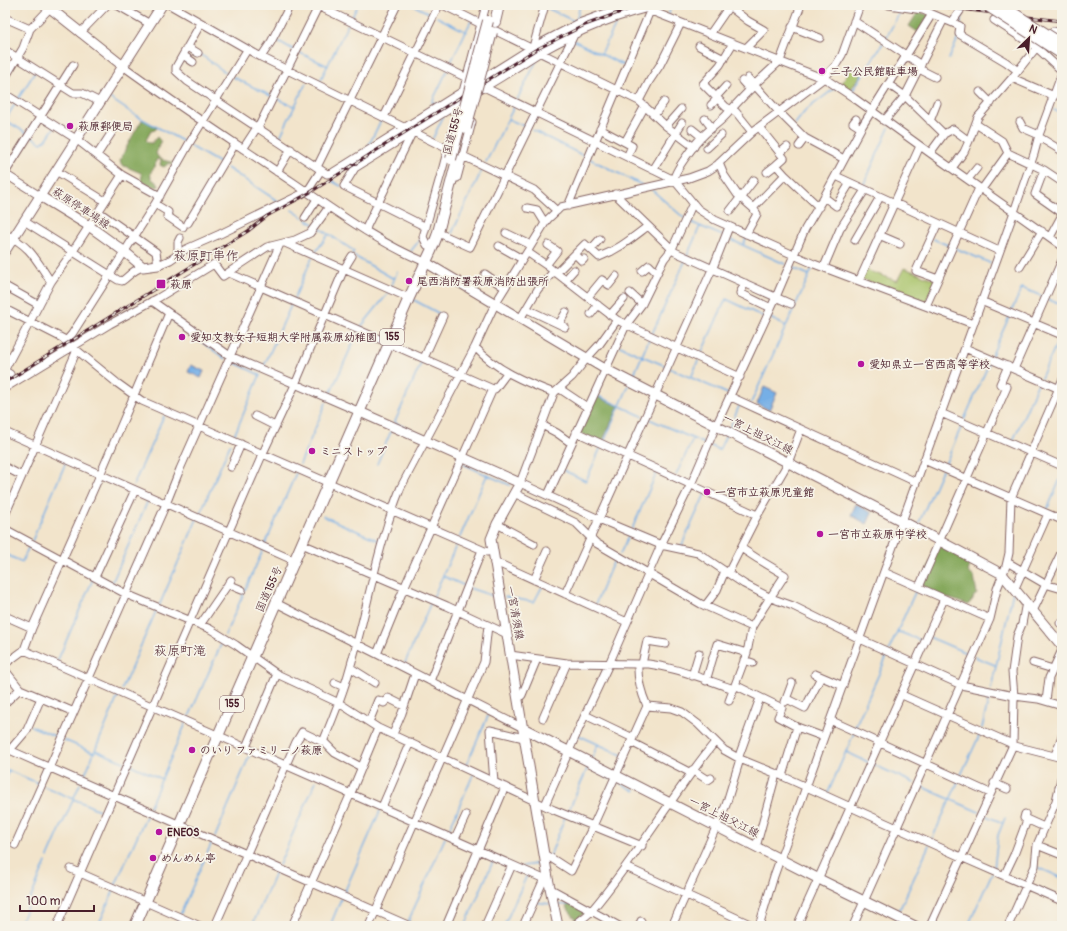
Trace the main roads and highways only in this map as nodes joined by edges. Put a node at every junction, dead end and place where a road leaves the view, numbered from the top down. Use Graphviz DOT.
graph roads {
  1 [pos="162,5"];
  2 [pos="492,5"];
  3 [pos="499,5"];
  4 [pos="986,5"];
  5 [pos="1001,5"];
  6 [pos="48,6"];
  7 [pos="490,25"];
  8 [pos="1062,44"];
  9 [pos="1062,54"];
  10 [pos="123,66"];
  11 [pos="457,159"];
  12 [pos="40,196"];
  13 [pos="9,236"];
  14 [pos="5,251"];
  15 [pos="426,262"];
  16 [pos="158,265"];
  17 [pos="360,412"];
  18 [pos="1062,646"];
  19 [pos="524,733"];
  20 [pos="135,926"];
  21 [pos="558,926"];
  22 [pos="915,926"];
  1 -- 10 [label="main road"];
  2 -- 7 [label="highway, 国道155号 / 155"];
  3 -- 7 [label="highway, 国道155号 / 155"];
  4 -- 9 [label="highway, bridge"];
  5 -- 8 [label="highway, bridge"];
  6 -- 10 [label="main road"];
  7 -- 11 [label="highway, 国道155号 / 155, bridge"];
  10 -- 12 [label="main road, 萩原停車場線"];
  11 -- 15 [label="highway, 国道155号 / 155"];
  11 -- 15 [label="highway, 国道155号 / 155"];
  12 -- 13 [label="main road"];
  12 -- 16 [label="main road, 萩原停車場線"];
  13 -- 14 [label="main road"];
  15 -- 17 [label="highway, 国道155号 / 155"];
  15 -- 18 [label="main road, 一宮上祖父江線"];
  17 -- 19 [label="main road, 一宮清須線"];
  17 -- 20 [label="highway, 国道155号 / 155"];
  19 -- 21 [label="main road, 一宮清須線"];
  19 -- 22 [label="main road, 一宮上祖父江線"];
}
